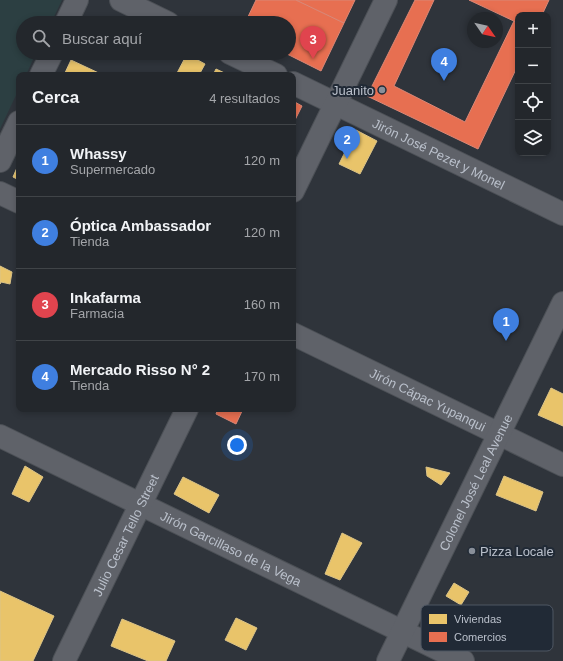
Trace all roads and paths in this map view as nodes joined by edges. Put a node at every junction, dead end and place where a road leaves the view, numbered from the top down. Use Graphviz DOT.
graph roads {
  1 [pos="77,0"];
  2 [pos="120,0"];
  3 [pos="386,0"];
  4 [pos="69,16"];
  5 [pos="153,16"];
  6 [pos="48,60"];
  7 [pos="245,60"];
  8 [pos="42,72"];
  9 [pos="270,72"];
  10 [pos="296,84"];
  11 [pos="335,104"];
  12 [pos="16,128"];
  13 [pos="0,161"];
  14 [pos="296,185"];
  15 [pos="0,193"];
  16 [pos="16,201"];
  17 [pos="563,214"];
  18 [pos="563,303"];
  19 [pos="296,335"];
  20 [pos="186,412"];
  21 [pos="499,434"];
  22 [pos="0,436"];
  23 [pos="563,465"];
  24 [pos="140,504"];
  25 [pos="403,632"];
  26 [pos="421,641"];
  27 [pos="442,651"];
  28 [pos="64,661"];
  29 [pos="388,661"];
  30 [pos="463,661"];
  1 -- 4 [label="street"];
  2 -- 5 [label="street"];
  3 -- 11 [label="street"];
  6 -- 8 [label="street"];
  7 -- 9 [label="street"];
  10 -- 11 [label="street, Jirón José Pezet y Monel"];
  11 -- 14 [label="street"];
  11 -- 17 [label="street, Jirón José Pezet y Monel"];
  12 -- 13 [label="street"];
  15 -- 16 [label="street"];
  18 -- 21 [label="street, Colonel José Leal Avenue"];
  19 -- 21 [label="street, Jirón Cápac Yupanqui"];
  20 -- 24 [label="street, Julio Cesar Tello Street"];
  21 -- 23 [label="street, Jirón Cápac Yupanqui"];
  21 -- 25 [label="street, Colonel José Leal Avenue"];
  22 -- 24 [label="street, Jirón Garcillaso de la Vega"];
  24 -- 25 [label="street, Jirón Garcillaso de la Vega"];
  24 -- 28 [label="street, Julio Cesar Tello Street"];
  25 -- 26 [label="street, Jirón Garcillaso de la Vega"];
  25 -- 29 [label="street, Colonel José Leal Avenue"];
  27 -- 30 [label="street, Jirón Garcillaso de la Vega"];
}
